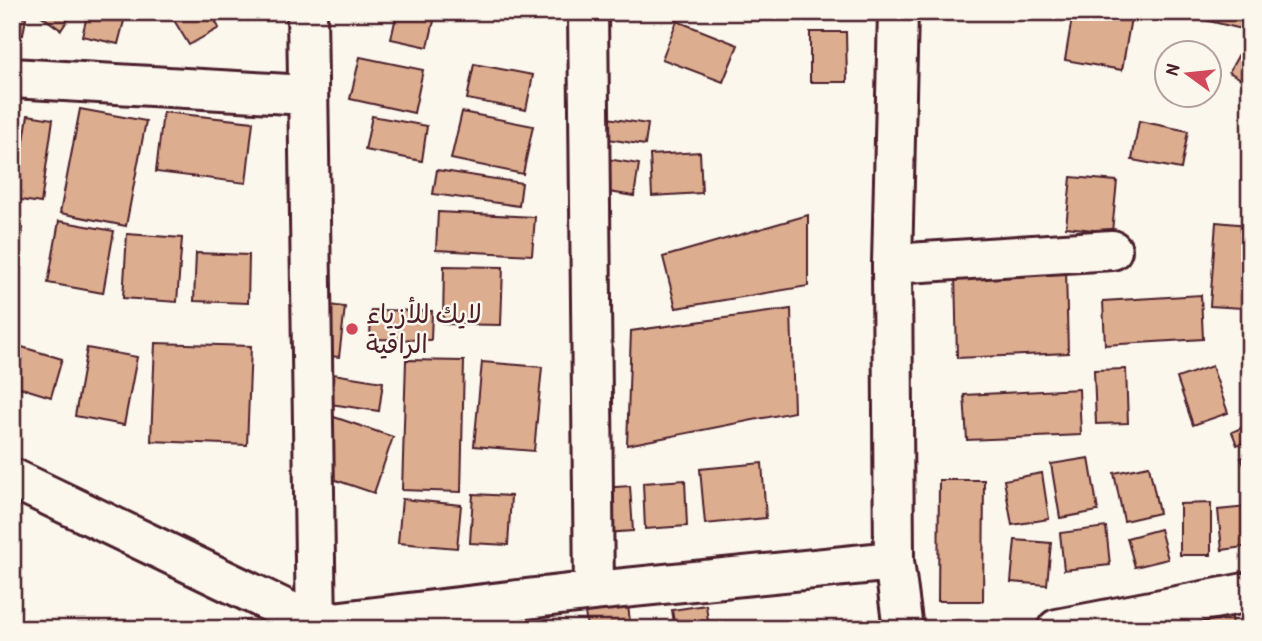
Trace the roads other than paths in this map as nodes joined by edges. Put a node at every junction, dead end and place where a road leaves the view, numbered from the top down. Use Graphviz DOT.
graph roads {
  1 [pos="307,12"];
  2 [pos="588,12"];
  3 [pos="898,12"];
  4 [pos="12,78"];
  5 [pos="306,95"];
  6 [pos="1112,250"];
  7 [pos="892,264"];
  8 [pos="12,478"];
  9 [pos="894,561"];
  10 [pos="594,591"];
  11 [pos="1250,593"];
  12 [pos="319,627"];
  13 [pos="903,629"];
  14 [pos="1057,629"];
  1 -- 5 [label="street"];
  2 -- 10 [label="street"];
  3 -- 7 [label="street"];
  4 -- 5 [label="street"];
  5 -- 12 [label="street"];
  6 -- 7 [label="street"];
  7 -- 9 [label="street"];
  8 -- 12 [label="street"];
  9 -- 10 [label="street"];
  9 -- 13 [label="street"];
  10 -- 12 [label="street"];
  11 -- 14 [label="street"];
}
